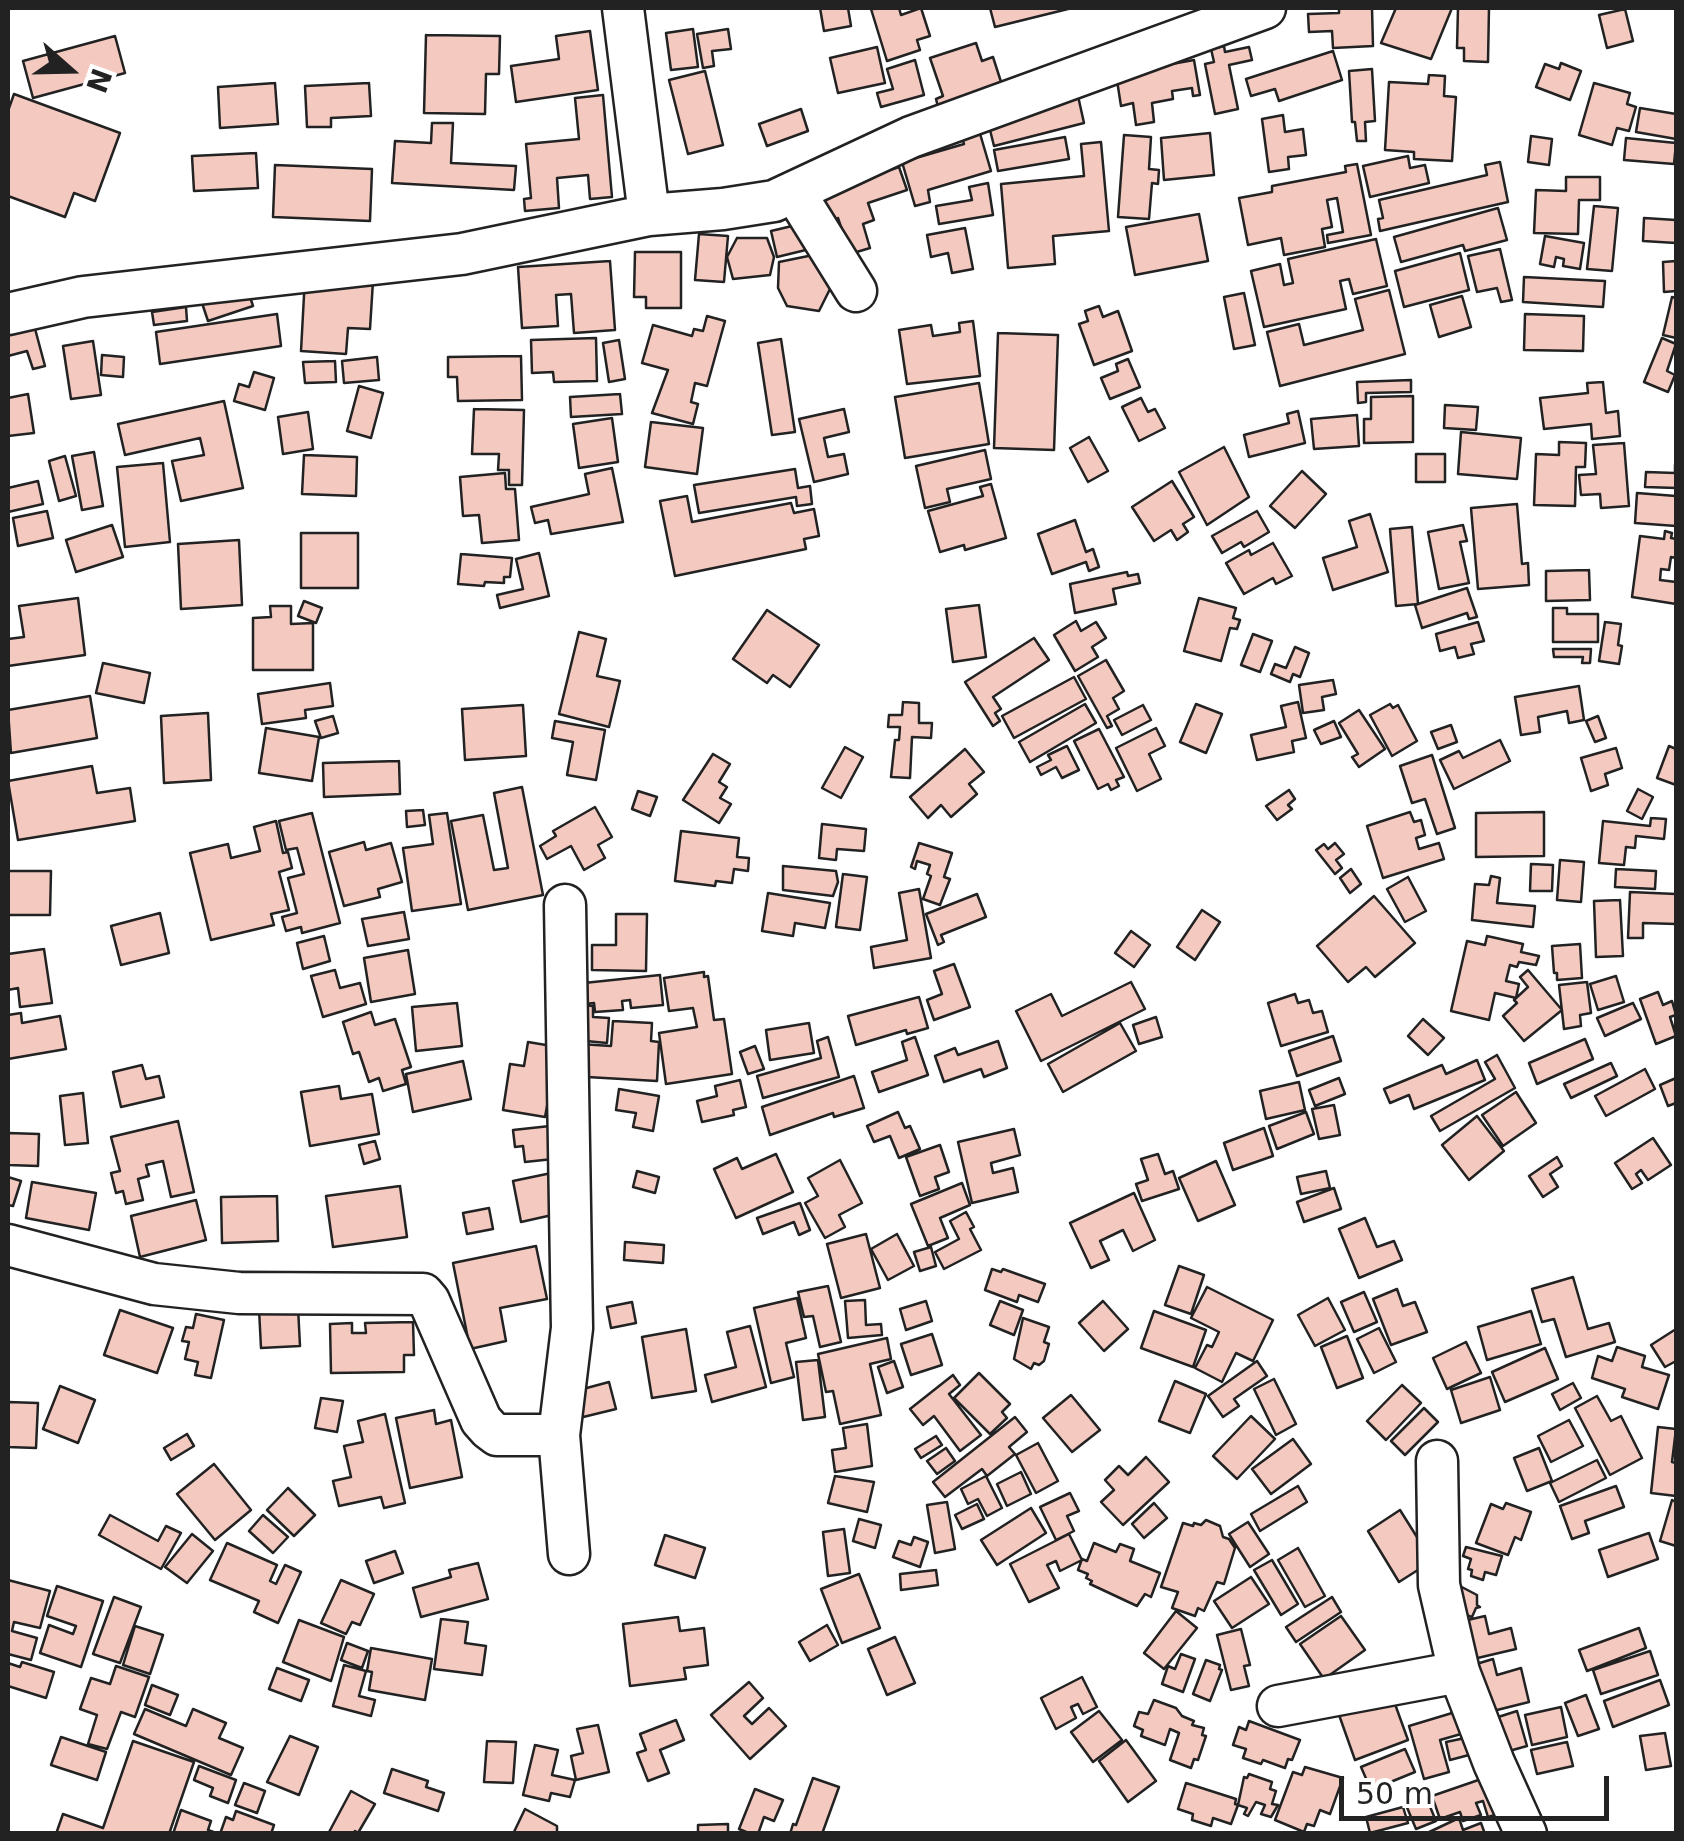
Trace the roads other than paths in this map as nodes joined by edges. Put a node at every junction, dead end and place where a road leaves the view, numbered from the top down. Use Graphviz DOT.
graph roads {
  1 [pos="623,8"];
  2 [pos="1265,8"];
  3 [pos="795,192"];
  4 [pos="649,214"];
  5 [pos="856,291"];
  6 [pos="8,314"];
  7 [pos="565,905"];
  8 [pos="8,1245"];
  9 [pos="559,1435"];
  10 [pos="1437,1461"];
  11 [pos="569,1554"];
  12 [pos="1460,1672"];
  13 [pos="1278,1706"];
  14 [pos="1526,1834"];
  1 -- 4 [label="street"];
  2 -- 3 [label="street"];
  3 -- 4 [label="street"];
  3 -- 5 [label="street"];
  4 -- 6 [label="street"];
  7 -- 9 [label="street"];
  8 -- 9 [label="street"];
  9 -- 11 [label="street"];
  10 -- 12 [label="street"];
  12 -- 13 [label="street"];
  12 -- 14 [label="street"];
}
